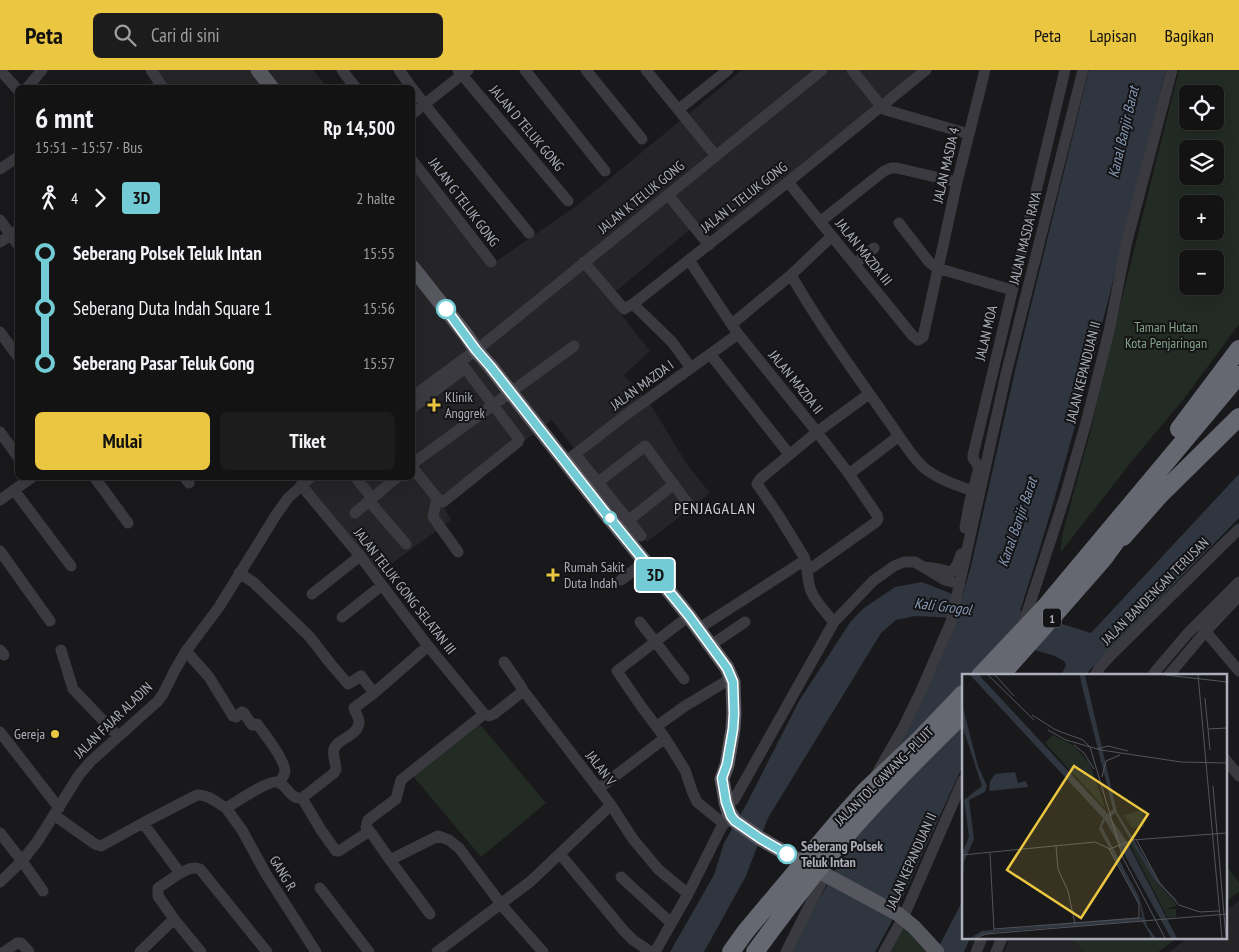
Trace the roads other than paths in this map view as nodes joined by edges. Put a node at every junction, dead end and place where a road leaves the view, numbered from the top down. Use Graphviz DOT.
graph roads {
  1 [pos="0,70"];
  2 [pos="42,70"];
  3 [pos="151,70"];
  4 [pos="258,70"];
  5 [pos="342,70"];
  6 [pos="399,70"];
  7 [pos="525,70"];
  8 [pos="586,70"];
  9 [pos="646,70"];
  10 [pos="728,70"];
  11 [pos="822,70"];
  12 [pos="852,70"];
  13 [pos="926,70"];
  14 [pos="985,70"];
  15 [pos="1065,70"];
  16 [pos="1083,70"];
  17 [pos="1172,70"];
  18 [pos="463,72"];
  19 [pos="713,74"];
  20 [pos="30,85"];
  21 [pos="161,85"];
  22 [pos="270,85"];
  23 [pos="354,85"];
  24 [pos="410,85"];
  25 [pos="15,87"];
  26 [pos="415,92"];
  27 [pos="425,104"];
  28 [pos="881,106"];
  29 [pos="679,109"];
  30 [pos="415,112"];
  31 [pos="969,134"];
  32 [pos="642,140"];
  33 [pos="716,156"];
  34 [pos="15,159"];
  35 [pos="415,164"];
  36 [pos="0,169"];
  37 [pos="605,171"];
  38 [pos="788,182"];
  39 [pos="958,182"];
  40 [pos="668,196"];
  41 [pos="568,201"];
  42 [pos="0,220"];
  43 [pos="821,221"];
  44 [pos="899,223"];
  45 [pos="14,233"];
  46 [pos="528,233"];
  47 [pos="832,236"];
  48 [pos="0,242"];
  49 [pos="708,245"];
  50 [pos="874,248"];
  51 [pos="689,260"];
  52 [pos="491,262"];
  53 [pos="584,262"];
  54 [pos="855,264"];
  55 [pos="938,268"];
  56 [pos="415,270"];
  57 [pos="791,275"];
  58 [pos="1012,290"];
  59 [pos="628,306"];
  60 [pos="735,329"];
  61 [pos="0,332"];
  62 [pos="918,340"];
  63 [pos="574,346"];
  64 [pos="478,349"];
  65 [pos="1239,349"];
  66 [pos="15,353"];
  67 [pos="710,354"];
  68 [pos="691,368"];
  69 [pos="1239,375"];
  70 [pos="511,392"];
  71 [pos="1239,392"];
  72 [pos="870,394"];
  73 [pos="415,395"];
  74 [pos="493,405"];
  75 [pos="415,406"];
  76 [pos="1239,417"];
  77 [pos="0,432"];
  78 [pos="817,432"];
  79 [pos="899,436"];
  80 [pos="15,453"];
  81 [pos="790,454"];
  82 [pos="573,461"];
  83 [pos="415,463"];
  84 [pos="415,469"];
  85 [pos="849,474"];
  86 [pos="28,480"];
  87 [pos="96,480"];
  88 [pos="305,480"];
  89 [pos="357,480"];
  90 [pos="394,480"];
  91 [pos="674,484"];
  92 [pos="593,486"];
  93 [pos="14,490"];
  94 [pos="973,491"];
  95 [pos="437,498"];
  96 [pos="1136,498"];
  97 [pos="370,499"];
  98 [pos="0,500"];
  99 [pos="689,504"];
  100 [pos="355,512"];
  101 [pos="128,523"];
  102 [pos="624,525"];
  103 [pos="1239,529"];
  104 [pos="641,536"];
  105 [pos="406,544"];
  106 [pos="0,551"];
  107 [pos="458,552"];
  108 [pos="360,556"];
  109 [pos="1104,558"];
  110 [pos="645,562"];
  111 [pos="806,565"];
  112 [pos="71,566"];
  113 [pos="924,567"];
  114 [pos="239,573"];
  115 [pos="621,580"];
  116 [pos="1239,582"];
  117 [pos="381,586"];
  118 [pos="960,587"];
  119 [pos="312,594"];
  120 [pos="1239,596"];
  121 [pos="689,616"];
  122 [pos="342,617"];
  123 [pos="50,620"];
  124 [pos="640,622"];
  125 [pos="745,622"];
  126 [pos="834,622"];
  127 [pos="1202,627"];
  128 [pos="698,628"];
  129 [pos="656,642"];
  130 [pos="711,645"];
  131 [pos="428,646"];
  132 [pos="61,650"];
  133 [pos="185,653"];
  134 [pos="504,662"];
  135 [pos="1239,671"];
  136 [pos="982,674"];
  137 [pos="1002,674"];
  138 [pos="1007,674"];
  139 [pos="1096,674"];
  140 [pos="1156,674"];
  141 [pos="1169,674"];
  142 [pos="684,679"];
  143 [pos="733,682"];
  144 [pos="374,693"];
  145 [pos="524,693"];
  146 [pos="214,695"];
  147 [pos="962,695"];
  148 [pos="484,714"];
  149 [pos="962,715"];
  150 [pos="657,726"];
  151 [pos="0,732"];
  152 [pos="118,736"];
  153 [pos="665,738"];
  154 [pos="1226,760"];
  155 [pos="1239,776"];
  156 [pos="962,782"];
  157 [pos="279,783"];
  158 [pos="598,789"];
  159 [pos="302,798"];
  160 [pos="611,805"];
  161 [pos="226,808"];
  162 [pos="732,811"];
  163 [pos="56,812"];
  164 [pos="143,823"];
  165 [pos="370,832"];
  166 [pos="0,834"];
  167 [pos="560,854"];
  168 [pos="390,860"];
  169 [pos="22,861"];
  170 [pos="820,868"];
  171 [pos="180,873"];
  172 [pos="621,877"];
  173 [pos="0,882"];
  174 [pos="320,888"];
  175 [pos="43,891"];
  176 [pos="688,894"];
  177 [pos="501,903"];
  178 [pos="902,912"];
  179 [pos="430,914"];
  180 [pos="174,919"];
  181 [pos="671,923"];
  182 [pos="981,940"];
  183 [pos="993,940"];
  184 [pos="1001,940"];
  185 [pos="939,950"];
  186 [pos="4,952"];
  187 [pos="29,952"];
  188 [pos="140,952"];
  189 [pos="201,952"];
  190 [pos="267,952"];
  191 [pos="316,952"];
  192 [pos="369,952"];
  193 [pos="437,952"];
  194 [pos="543,952"];
  195 [pos="653,952"];
  196 [pos="731,952"];
  197 [pos="755,952"];
  198 [pos="786,952"];
  199 [pos="884,952"];
  200 [pos="976,952"];
  201 [pos="988,952"];
  202 [pos="996,952"];
  1 -- 25 [label="street"];
  2 -- 20 [label="street"];
  3 -- 21 [label="street"];
  4 -- 22 [label="main road"];
  5 -- 23 [label="street"];
  6 -- 24 [label="street"];
  7 -- 37 [label="street"];
  8 -- 32 [label="street"];
  9 -- 29 [label="street"];
  10 -- 19 [label="street"];
  11 -- 33 [label="street, JALAN K TELUK GONG"];
  12 -- 28 [label="street"];
  13 -- 28 [label="street, JALAN L TELUK GONG"];
  14 -- 31 [label="street, JALAN MASDA 4"];
  15 -- 58 [label="street, JALAN MOA"];
  16 -- 118 [label="street, JALAN MASDA RAYA"];
  17 -- 138 [label="street, JALAN KEPANDUAN II"];
  18 -- 27 [label="street"];
  18 -- 41 [label="street, JALAN D TELUK GONG"];
  19 -- 29 [label="street"];
  26 -- 27 [label="street"];
  27 -- 30 [label="street"];
  27 -- 46 [label="street"];
  28 -- 31 [label="street"];
  28 -- 38 [label="street, JALAN L TELUK GONG"];
  29 -- 33 [label="street"];
  31 -- 39 [label="street, JALAN MASDA 4"];
  33 -- 40 [label="street, JALAN K TELUK GONG"];
  34 -- 36 [label="street"];
  35 -- 52 [label="street, JALAN G TELUK GONG"];
  38 -- 43 [label="street, JALAN MAZDA III"];
  38 -- 49 [label="street, JALAN L TELUK GONG"];
  39 -- 43 [label="street"];
  39 -- 55 [label="street, JALAN MASDA 4"];
  40 -- 49 [label="street"];
  40 -- 53 [label="street, JALAN K TELUK GONG"];
  42 -- 45 [label="street"];
  43 -- 47 [label="street, JALAN MAZDA III"];
  44 -- 55 [label="street"];
  45 -- 48 [label="street"];
  47 -- 54 [label="street, JALAN MAZDA III"];
  47 -- 57 [label="street, JALAN MAZDA I"];
  49 -- 51 [label="street, JALAN L TELUK GONG"];
  50 -- 54 [label="street"];
  51 -- 59 [label="street, JALAN L TELUK GONG"];
  51 -- 60 [label="street, JALAN MAZDA II"];
  53 -- 59 [label="street"];
  53 -- 64 [label="street, JALAN K TELUK GONG"];
  54 -- 62 [label="street, JALAN MAZDA III"];
  55 -- 58 [label="street"];
  55 -- 62 [label="street, JALAN MASDA 4"];
  56 -- 64 [label="main road"];
  57 -- 60 [label="street, JALAN MAZDA I"];
  57 -- 72 [label="street"];
  58 -- 94 [label="street, JALAN MOA"];
  59 -- 68 [label="street"];
  60 -- 67 [label="street, JALAN MAZDA I"];
  60 -- 78 [label="street, JALAN MAZDA II"];
  61 -- 66 [label="street"];
  63 -- 70 [label="street"];
  64 -- 70 [label="main road"];
  64 -- 73 [label="street"];
  65 -- 96 [label="highway"];
  67 -- 68 [label="street, JALAN MAZDA I"];
  67 -- 81 [label="street"];
  68 -- 82 [label="street, JALAN MAZDA I"];
  69 -- 96 [label="highway"];
  70 -- 74 [label="street"];
  70 -- 82 [label="main road"];
  71 -- 109 [label="highway"];
  72 -- 78 [label="street"];
  72 -- 79 [label="street"];
  74 -- 75 [label="street"];
  74 -- 83 [label="street"];
  74 -- 95 [label="street"];
  76 -- 109 [label="highway"];
  77 -- 80 [label="street"];
  78 -- 81 [label="street"];
  78 -- 85 [label="street, JALAN MAZDA II"];
  79 -- 85 [label="street"];
  79 -- 94 [label="street"];
  81 -- 111 [label="street"];
  82 -- 92 [label="main road"];
  84 -- 95 [label="street"];
  85 -- 111 [label="street, JALAN MAZDA II"];
  86 -- 93 [label="street"];
  87 -- 101 [label="street"];
  88 -- 108 [label="street, JALAN TELUK GONG SELATAN III"];
  88 -- 114 [label="street, JALAN FAJAR ALADIN"];
  89 -- 97 [label="street"];
  90 -- 97 [label="street"];
  91 -- 92 [label="street"];
  91 -- 99 [label="street"];
  91 -- 102 [label="street"];
  92 -- 102 [label="main road"];
  93 -- 98 [label="street"];
  93 -- 112 [label="street"];
  94 -- 113 [label="street, JALAN MOA"];
  95 -- 107 [label="street"];
  96 -- 136 [label="highway, 1"];
  97 -- 100 [label="street"];
  97 -- 105 [label="street"];
  102 -- 104 [label="street"];
  102 -- 110 [label="main road"];
  103 -- 139 [label="street, JALAN BANDENGAN TERUSAN"];
  106 -- 123 [label="street"];
  108 -- 117 [label="street, JALAN TELUK GONG SELATAN III"];
  108 -- 119 [label="street"];
  109 -- 137 [label="highway, 1"];
  110 -- 115 [label="street"];
  110 -- 121 [label="main road"];
  111 -- 126 [label="street"];
  111 -- 128 [label="street"];
  113 -- 118 [label="street"];
  113 -- 126 [label="street"];
  114 -- 133 [label="street, JALAN FAJAR ALADIN"];
  114 -- 144 [label="street"];
  116 -- 127 [label="street"];
  117 -- 122 [label="street"];
  117 -- 131 [label="street, JALAN TELUK GONG SELATAN III"];
  118 -- 170 [label="street, JALAN MASDA RAYA"];
  120 -- 127 [label="street"];
  121 -- 128 [label="main road"];
  121 -- 129 [label="street"];
  124 -- 129 [label="street"];
  125 -- 130 [label="street"];
  126 -- 162 [label="street"];
  127 -- 135 [label="street"];
  127 -- 140 [label="street"];
  127 -- 141 [label="street"];
  128 -- 130 [label="main road"];
  129 -- 142 [label="street"];
  129 -- 150 [label="street"];
  130 -- 143 [label="main road"];
  131 -- 144 [label="street"];
  131 -- 148 [label="street, JALAN TELUK GONG SELATAN III"];
  132 -- 152 [label="street"];
  133 -- 146 [label="street"];
  133 -- 152 [label="street, JALAN FAJAR ALADIN"];
  133 -- 157 [label="street"];
  134 -- 145 [label="street, JALAN V"];
  143 -- 150 [label="street"];
  143 -- 162 [label="main road"];
  144 -- 159 [label="street"];
  145 -- 148 [label="street"];
  145 -- 158 [label="street, JALAN V"];
  147 -- 196 [label="highway, JALAN TOL CAWANG–PLUIT"];
  148 -- 165 [label="street"];
  149 -- 197 [label="highway, JALAN TOL CAWANG–PLUIT"];
  150 -- 153 [label="street"];
  151 -- 163 [label="street"];
  152 -- 163 [label="street, JALAN FAJAR ALADIN"];
  153 -- 158 [label="street"];
  153 -- 162 [label="street"];
  154 -- 155 [label="street"];
  156 -- 178 [label="street, JALAN KEPANDUAN II"];
  157 -- 159 [label="street"];
  157 -- 161 [label="street"];
  158 -- 160 [label="street, JALAN V"];
  159 -- 165 [label="street"];
  160 -- 167 [label="street"];
  160 -- 176 [label="street, JALAN V"];
  161 -- 164 [label="street"];
  161 -- 191 [label="street, GANG R"];
  162 -- 170 [label="main road"];
  162 -- 176 [label="street"];
  163 -- 164 [label="street"];
  163 -- 169 [label="street, JALAN FAJAR ALADIN"];
  164 -- 171 [label="street"];
  165 -- 168 [label="street"];
  166 -- 169 [label="street"];
  167 -- 177 [label="street"];
  167 -- 195 [label="street"];
  168 -- 177 [label="street"];
  168 -- 179 [label="street"];
  169 -- 173 [label="street, JALAN FAJAR ALADIN"];
  169 -- 175 [label="street"];
  170 -- 178 [label="main road"];
  170 -- 198 [label="street, JALAN MASDA RAYA"];
  171 -- 180 [label="street"];
  171 -- 190 [label="street"];
  172 -- 181 [label="street"];
  174 -- 192 [label="street"];
  176 -- 181 [label="street"];
  177 -- 193 [label="street"];
  177 -- 194 [label="street"];
  178 -- 185 [label="main road"];
  178 -- 199 [label="street, JALAN KEPANDUAN II"];
  180 -- 188 [label="street"];
  180 -- 189 [label="street"];
  181 -- 195 [label="street"];
  182 -- 200 [label="street"];
  183 -- 201 [label="street"];
  184 -- 202 [label="street"];
  186 -- 187 [label="street"];
}
